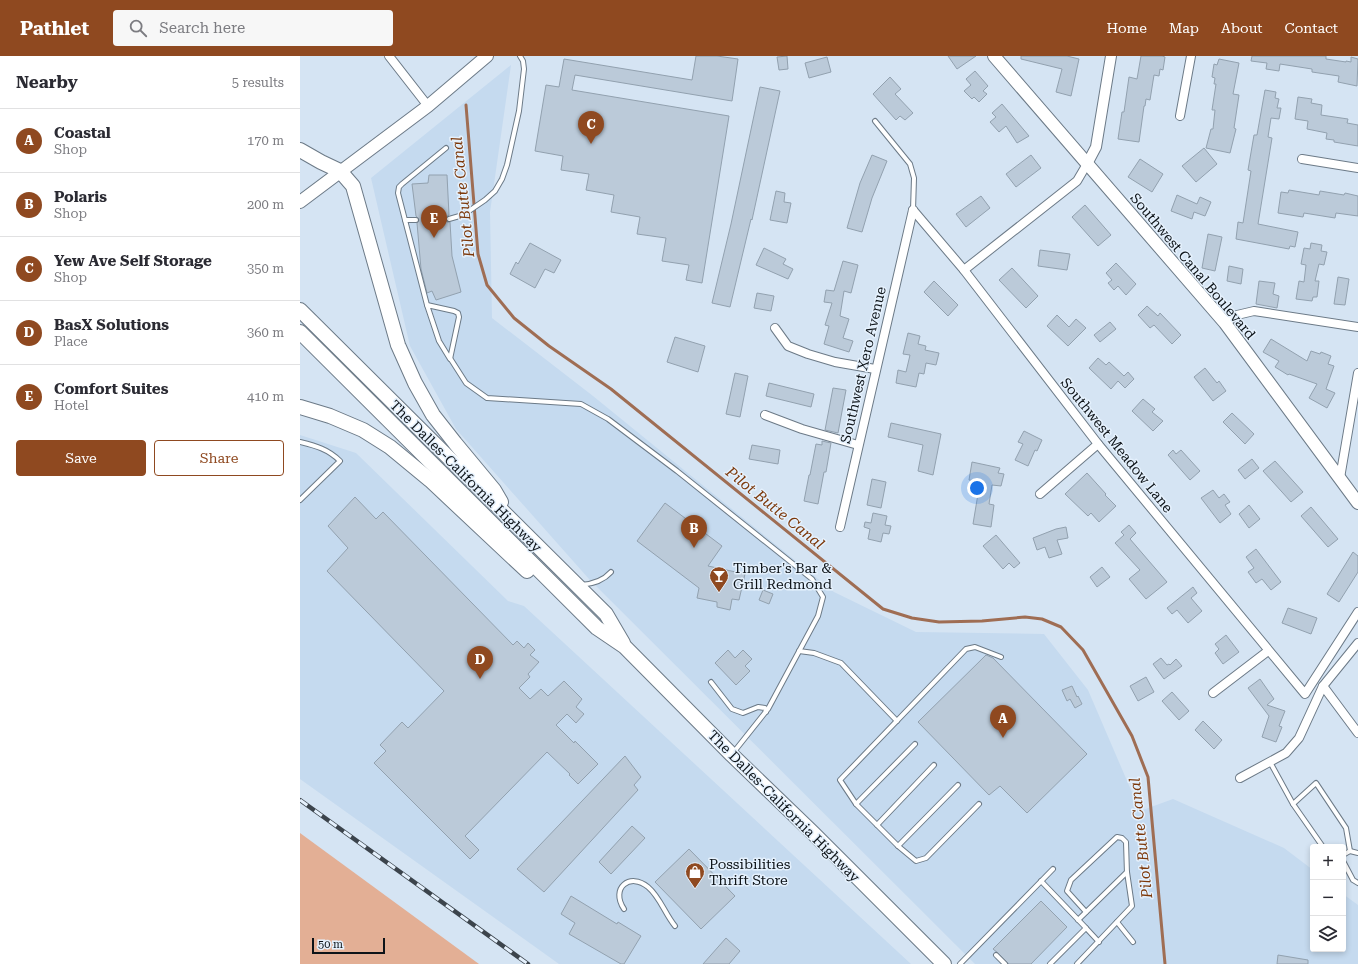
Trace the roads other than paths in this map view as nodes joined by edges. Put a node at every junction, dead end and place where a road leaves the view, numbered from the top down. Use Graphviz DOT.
graph roads {
  1 [pos="389,56"];
  2 [pos="487,56"];
  3 [pos="520,56"];
  4 [pos="994,56"];
  5 [pos="1111,56"];
  6 [pos="1191,56"];
  7 [pos="428,106"];
  8 [pos="1180,116"];
  9 [pos="875,121"];
  10 [pos="446,148"];
  11 [pos="300,150"];
  12 [pos="1302,159"];
  13 [pos="1087,164"];
  14 [pos="1358,168"];
  15 [pos="340,171"];
  16 [pos="300,202"];
  17 [pos="913,210"];
  18 [pos="449,218"];
  19 [pos="405,220"];
  20 [pos="416,220"];
  21 [pos="964,270"];
  22 [pos="427,305"];
  23 [pos="300,310"];
  24 [pos="1225,323"];
  25 [pos="1358,327"];
  26 [pos="775,328"];
  27 [pos="300,332"];
  28 [pos="450,358"];
  29 [pos="875,369"];
  30 [pos="1358,373"];
  31 [pos="300,407"];
  32 [pos="765,414"];
  33 [pos="300,442"];
  34 [pos="1098,444"];
  35 [pos="858,445"];
  36 [pos="1340,478"];
  37 [pos="1040,494"];
  38 [pos="300,500"];
  39 [pos="1358,502"];
  40 [pos="517,526"];
  41 [pos="840,527"];
  42 [pos="611,572"];
  43 [pos="577,585"];
  44 [pos="568,599"];
  45 [pos="1358,612"];
  46 [pos="1358,644"];
  47 [pos="625,647"];
  48 [pos="800,651"];
  49 [pos="1268,651"];
  50 [pos="1001,658"];
  51 [pos="711,682"];
  52 [pos="1323,686"];
  53 [pos="1213,693"];
  54 [pos="766,712"];
  55 [pos="897,721"];
  56 [pos="1358,733"];
  57 [pos="915,744"];
  58 [pos="732,754"];
  59 [pos="1270,762"];
  60 [pos="934,765"];
  61 [pos="1240,778"];
  62 [pos="958,785"];
  63 [pos="856,804"];
  64 [pos="979,804"];
  65 [pos="1293,804"];
  66 [pos="877,825"];
  67 [pos="1320,844"];
  68 [pos="898,846"];
  69 [pos="1350,851"];
  70 [pos="1346,853"];
  71 [pos="1358,853"];
  72 [pos="1346,867"];
  73 [pos="1053,869"];
  74 [pos="1127,874"];
  75 [pos="1041,881"];
  76 [pos="1358,883"];
  77 [pos="624,909"];
  78 [pos="1086,912"];
  79 [pos="1078,920"];
  80 [pos="1117,922"];
  81 [pos="675,926"];
  82 [pos="1086,928"];
  83 [pos="1099,942"];
  84 [pos="1133,942"];
  85 [pos="996,955"];
  86 [pos="944,964"];
  87 [pos="960,964"];
  88 [pos="1004,964"];
  89 [pos="1050,964"];
  90 [pos="1077,964"];
  1 -- 7 [label="street"];
  2 -- 7 [label="main road"];
  3 -- 18 [label="lane"];
  4 -- 13 [label="main road, Southwest Canal Boulevard"];
  5 -- 13 [label="street"];
  6 -- 8 [label="street"];
  7 -- 15 [label="main road"];
  9 -- 17 [label="lane"];
  10 -- 19 [label="lane"];
  11 -- 15 [label="highway"];
  12 -- 14 [label="street"];
  13 -- 21 [label="street"];
  13 -- 24 [label="main road, Southwest Canal Boulevard"];
  15 -- 16 [label="main road"];
  15 -- 40 [label="highway"];
  17 -- 21 [label="street, Southwest Meadow Lane"];
  17 -- 29 [label="street, Southwest Xero Avenue"];
  19 -- 20 [label="lane"];
  19 -- 22 [label="lane"];
  21 -- 34 [label="street, Southwest Meadow Lane"];
  22 -- 28 [label="lane"];
  22 -- 28 [label="lane"];
  23 -- 40 [label="highway, The Dalles-California Highway"];
  24 -- 25 [label="street"];
  24 -- 36 [label="main road, Southwest Canal Boulevard"];
  26 -- 29 [label="street"];
  27 -- 44 [label="highway, The Dalles-California Highway"];
  28 -- 48 [label="lane"];
  29 -- 35 [label="street, Southwest Xero Avenue"];
  30 -- 36 [label="street"];
  31 -- 44 [label="highway"];
  32 -- 35 [label="street"];
  33 -- 38 [label="lane"];
  34 -- 37 [label="street"];
  34 -- 49 [label="street, Southwest Meadow Lane"];
  35 -- 41 [label="street, Southwest Xero Avenue"];
  36 -- 39 [label="main road, Southwest Canal Boulevard"];
  40 -- 43 [label="highway, The Dalles-California Highway"];
  42 -- 43 [label="lane"];
  43 -- 47 [label="highway, The Dalles-California Highway"];
  44 -- 47 [label="highway, The Dalles-California Highway"];
  45 -- 49 [label="street, Southwest Meadow Lane"];
  46 -- 52 [label="street"];
  47 -- 58 [label="highway, The Dalles-California Highway"];
  48 -- 54 [label="lane"];
  48 -- 55 [label="lane"];
  49 -- 53 [label="street"];
  50 -- 55 [label="lane"];
  51 -- 54 [label="lane"];
  52 -- 56 [label="street"];
  52 -- 59 [label="street"];
  54 -- 58 [label="lane"];
  55 -- 63 [label="lane"];
  57 -- 63 [label="lane"];
  58 -- 86 [label="highway, The Dalles-California Highway"];
  59 -- 61 [label="street"];
  59 -- 65 [label="lane"];
  60 -- 66 [label="lane"];
  62 -- 68 [label="lane"];
  63 -- 66 [label="lane"];
  64 -- 68 [label="lane"];
  65 -- 67 [label="lane"];
  65 -- 69 [label="lane"];
  66 -- 68 [label="lane"];
  69 -- 70 [label="lane"];
  69 -- 71 [label="lane"];
  72 -- 76 [label="lane"];
  73 -- 75 [label="lane"];
  74 -- 78 [label="lane"];
  74 -- 78 [label="lane"];
  74 -- 80 [label="lane"];
  75 -- 79 [label="lane"];
  75 -- 87 [label="lane"];
  77 -- 81 [label="lane"];
  78 -- 79 [label="lane"];
  79 -- 82 [label="lane"];
  80 -- 83 [label="lane"];
  80 -- 84 [label="lane"];
  82 -- 83 [label="lane"];
  82 -- 89 [label="lane"];
  83 -- 90 [label="lane"];
  85 -- 88 [label="lane"];
}
